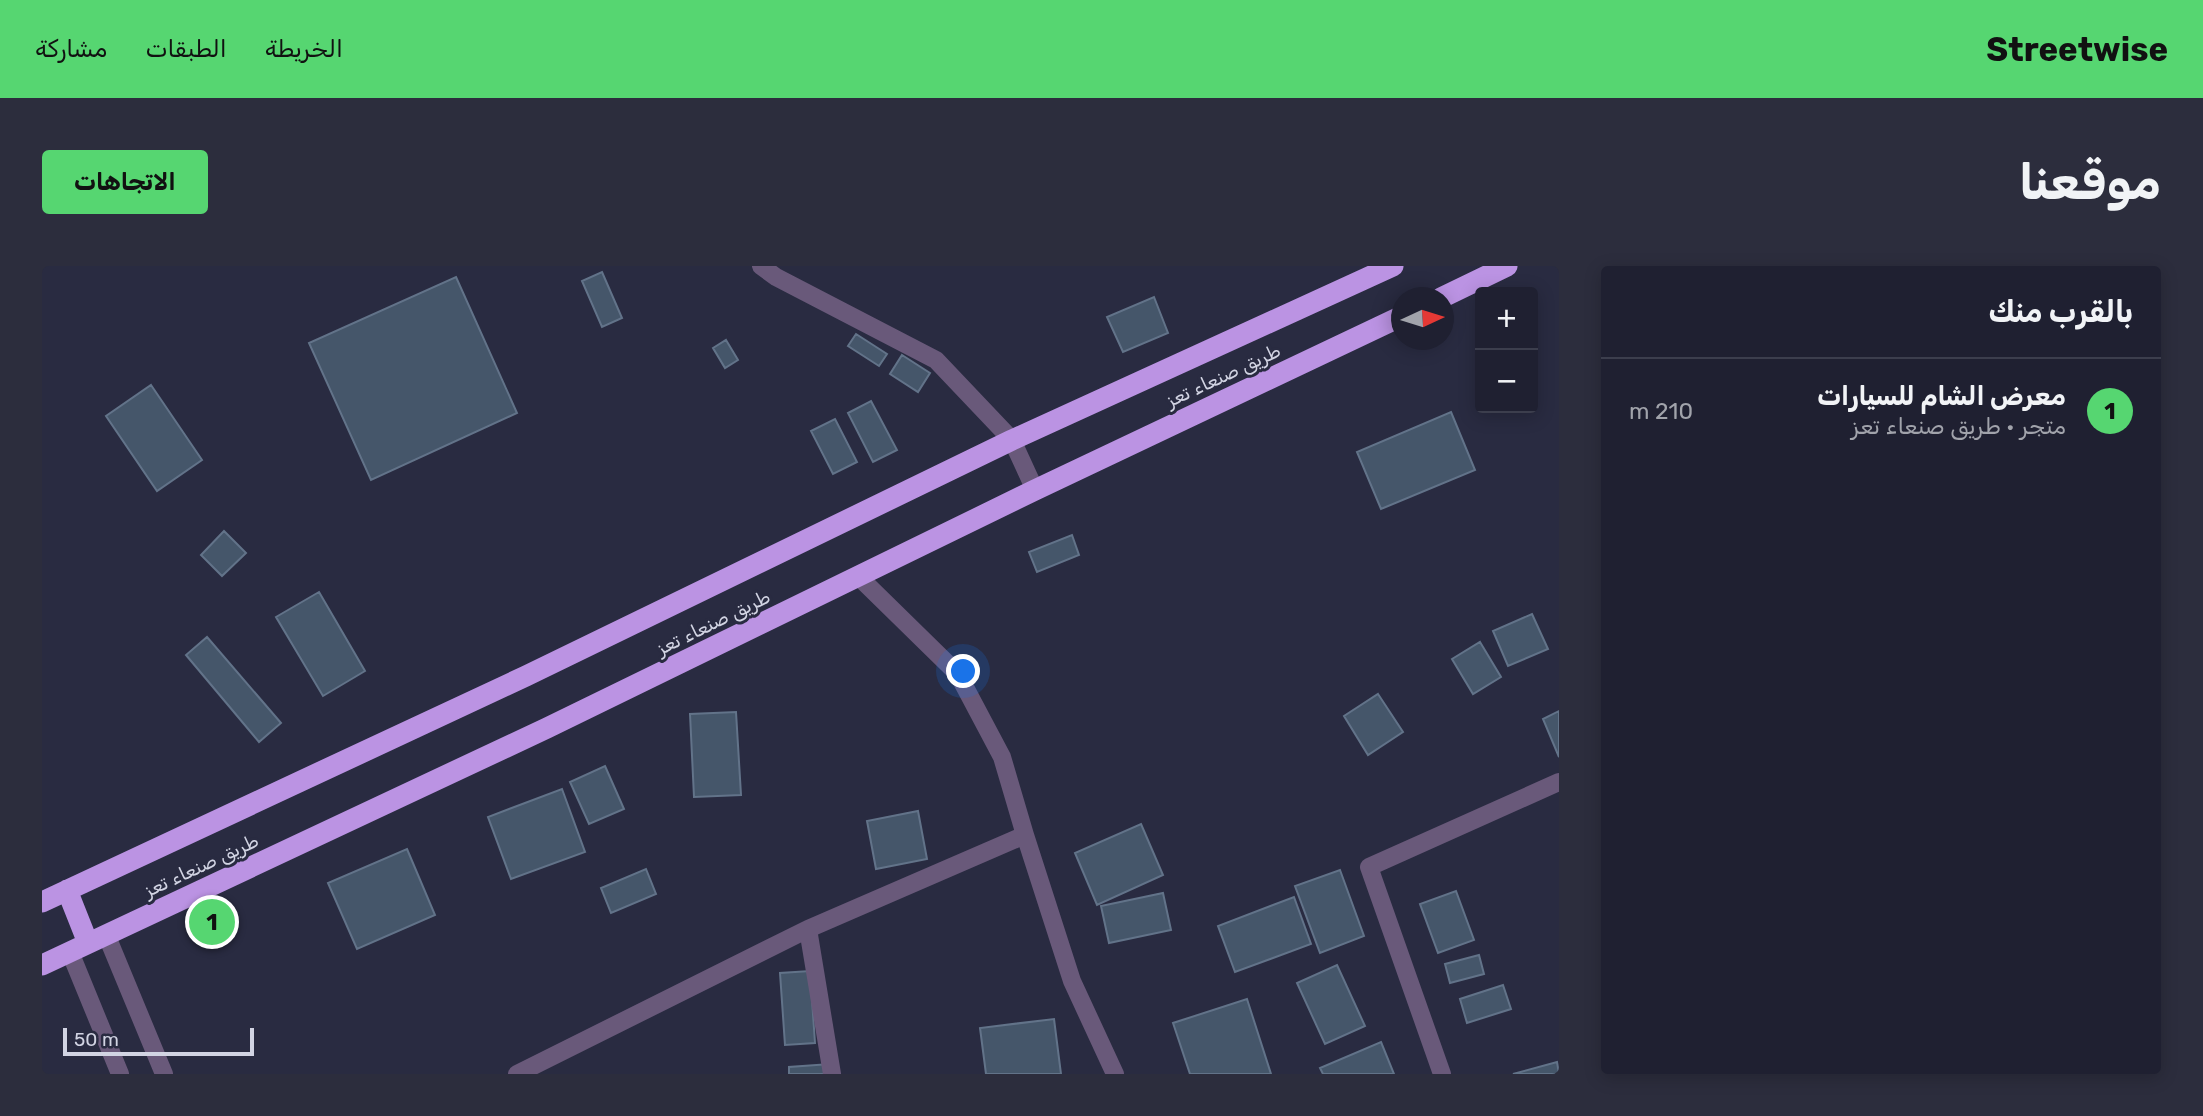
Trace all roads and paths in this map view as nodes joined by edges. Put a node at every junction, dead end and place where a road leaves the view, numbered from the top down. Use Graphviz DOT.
graph roads {
  1 [pos="761,266"];
  2 [pos="1393,266"];
  3 [pos="1507,266"];
  4 [pos="1454,292"];
  5 [pos="1391,321"];
  6 [pos="1012,440"];
  7 [pos="1035,490"];
  8 [pos="859,577"];
  9 [pos="1559,782"];
  10 [pos="1025,835"];
  11 [pos="67,890"];
  12 [pos="42,902"];
  13 [pos="808,929"];
  14 [pos="88,943"];
  15 [pos="42,965"];
  16 [pos="120,1074"];
  17 [pos="164,1074"];
  18 [pos="517,1074"];
  19 [pos="832,1074"];
  20 [pos="1115,1074"];
  21 [pos="1442,1074"];
  1 -- 6 [label="street"];
  2 -- 6 [label="highway, طريق صنعاء تعز"];
  3 -- 4 [label="highway"];
  5 -- 7 [label="highway, طريق صنعاء تعز"];
  6 -- 7 [label="street"];
  6 -- 11 [label="highway, طريق صنعاء تعز"];
  7 -- 8 [label="highway, طريق صنعاء تعز"];
  8 -- 10 [label="street"];
  8 -- 14 [label="highway, طريق صنعاء تعز"];
  9 -- 21 [label="street"];
  10 -- 13 [label="street"];
  10 -- 20 [label="street"];
  11 -- 12 [label="highway, طريق صنعاء تعز"];
  11 -- 14 [label="highway"];
  13 -- 18 [label="street"];
  13 -- 19 [label="street"];
  14 -- 15 [label="highway, طريق صنعاء تعز"];
  14 -- 16 [label="street"];
  14 -- 17 [label="street"];
}
